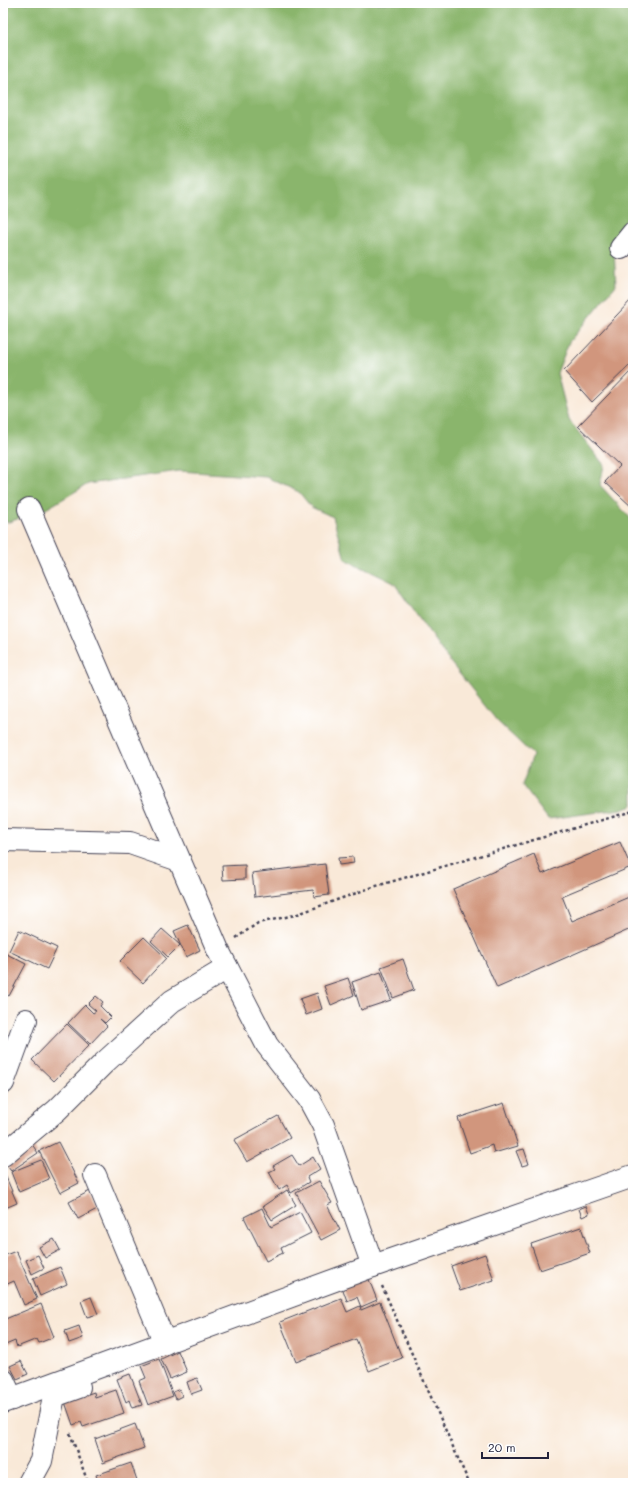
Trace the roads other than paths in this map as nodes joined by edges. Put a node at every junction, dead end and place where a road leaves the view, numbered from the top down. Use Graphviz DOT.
graph roads {
  1 [pos="29,509"];
  2 [pos="3,840"];
  3 [pos="179,860"];
  4 [pos="222,959"];
  5 [pos="26,1020"];
  6 [pos="3,1083"];
  7 [pos="3,1155"];
  8 [pos="95,1175"];
  9 [pos="633,1176"];
  10 [pos="373,1266"];
  11 [pos="165,1343"];
  12 [pos="135,1353"];
  13 [pos="6,1394"];
  14 [pos="30,1483"];
  1 -- 3 [label="street"];
  2 -- 3 [label="street"];
  3 -- 4 [label="street"];
  4 -- 7 [label="street"];
  4 -- 10 [label="street"];
  5 -- 6 [label="street"];
  8 -- 11 [label="street"];
  9 -- 10 [label="street"];
  10 -- 11 [label="street"];
  11 -- 12 [label="street"];
  12 -- 13 [label="street"];
  12 -- 14 [label="street"];
}
